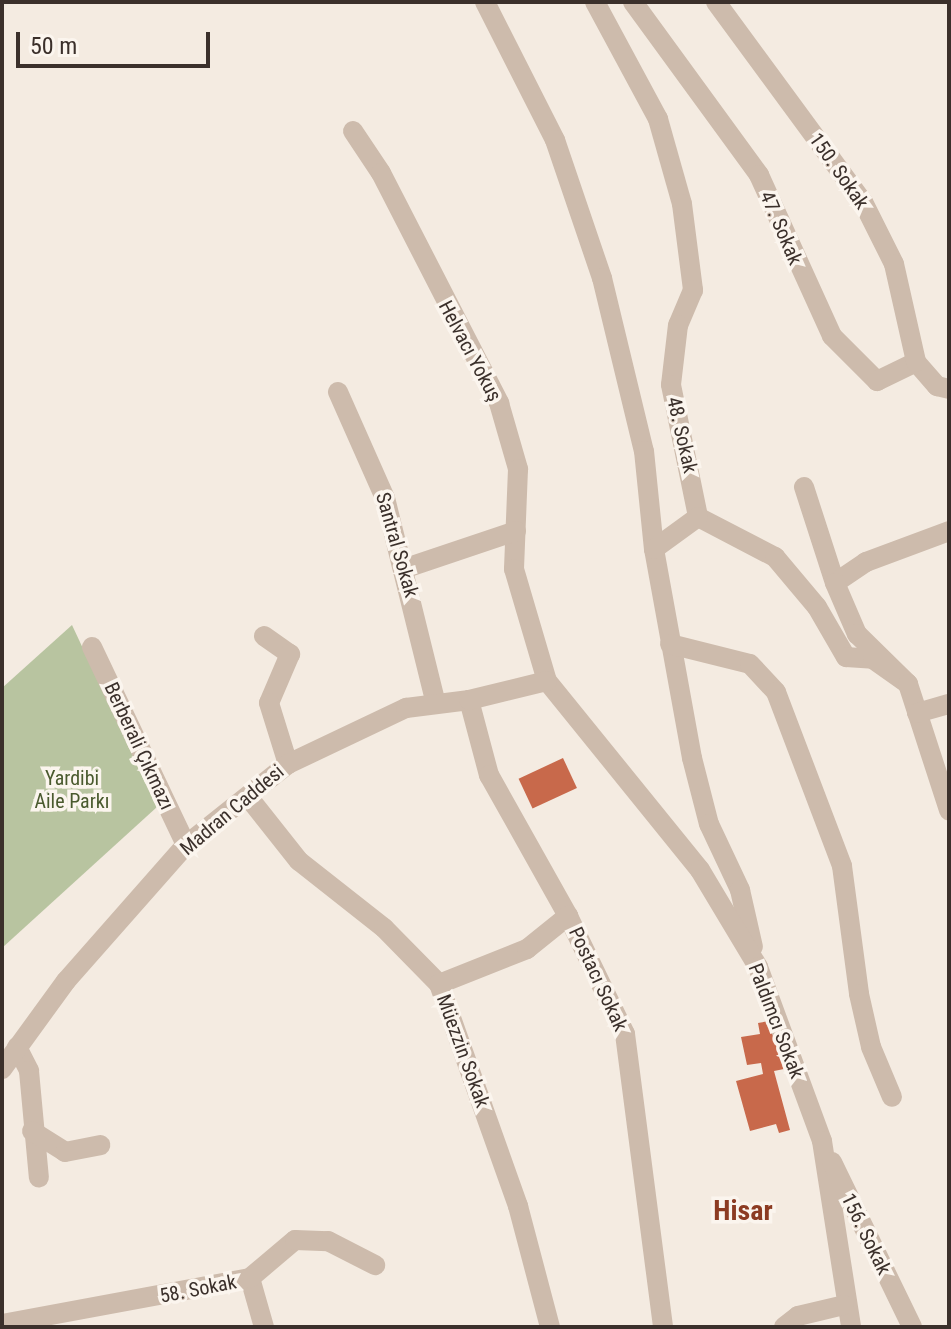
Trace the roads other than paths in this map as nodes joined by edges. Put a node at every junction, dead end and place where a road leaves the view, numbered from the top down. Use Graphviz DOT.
graph roads {
  1 [pos="485,2"];
  2 [pos="595,2"];
  3 [pos="633,2"];
  4 [pos="716,2"];
  5 [pos="353,131"];
  6 [pos="916,362"];
  7 [pos="949,389"];
  8 [pos="338,392"];
  9 [pos="804,487"];
  10 [pos="698,517"];
  11 [pos="516,531"];
  12 [pos="949,531"];
  13 [pos="654,549"];
  14 [pos="406,568"];
  15 [pos="835,583"];
  16 [pos="264,636"];
  17 [pos="670,644"];
  18 [pos="92,647"];
  19 [pos="547,681"];
  20 [pos="908,684"];
  21 [pos="469,700"];
  22 [pos="436,704"];
  23 [pos="949,704"];
  24 [pos="917,713"];
  25 [pos="288,764"];
  26 [pos="249,798"];
  27 [pos="949,810"];
  28 [pos="186,845"];
  29 [pos="568,916"];
  30 [pos="758,967"];
  31 [pos="439,984"];
  32 [pos="17,1047"];
  33 [pos="2,1069"];
  34 [pos="892,1097"];
  35 [pos="32,1131"];
  36 [pos="822,1141"];
  37 [pos="100,1145"];
  38 [pos="39,1178"];
  39 [pos="375,1265"];
  40 [pos="250,1278"];
  41 [pos="844,1305"];
  42 [pos="57,1322"];
  43 [pos="2,1324"];
  44 [pos="264,1327"];
  45 [pos="550,1327"];
  46 [pos="663,1327"];
  47 [pos="784,1327"];
  48 [pos="851,1327"];
  49 [pos="912,1327"];
  1 -- 13 [label="street"];
  2 -- 10 [label="street, 48. Sokak"];
  3 -- 6 [label="street, 47. Sokak"];
  4 -- 6 [label="street, 150. Sokak"];
  5 -- 11 [label="street, Helvacı Yokuş"];
  6 -- 7 [label="street"];
  8 -- 14 [label="street, Santral Sokak"];
  9 -- 15 [label="street"];
  10 -- 13 [label="street"];
  10 -- 20 [label="street"];
  11 -- 14 [label="street"];
  11 -- 19 [label="street, Helvacı Yokuş"];
  12 -- 15 [label="street"];
  13 -- 17 [label="street"];
  14 -- 22 [label="street, Santral Sokak"];
  15 -- 20 [label="street"];
  16 -- 25 [label="street"];
  17 -- 30 [label="street"];
  17 -- 34 [label="street"];
  18 -- 28 [label="street, Berberali Çıkmazı"];
  19 -- 21 [label="street, Madran Caddesi"];
  19 -- 30 [label="street, Paldımcı Sokak"];
  20 -- 24 [label="street"];
  21 -- 22 [label="street, Madran Caddesi"];
  21 -- 29 [label="street, Postacı Sokak"];
  22 -- 25 [label="street, Madran Caddesi"];
  23 -- 24 [label="street"];
  24 -- 27 [label="street"];
  25 -- 26 [label="street, Madran Caddesi"];
  26 -- 28 [label="street, Madran Caddesi"];
  26 -- 31 [label="street, Müezzin Sokak"];
  28 -- 32 [label="street, Madran Caddesi"];
  29 -- 31 [label="street"];
  29 -- 46 [label="street, Postacı Sokak"];
  30 -- 36 [label="street, Paldımcı Sokak"];
  31 -- 45 [label="street, Müezzin Sokak"];
  32 -- 33 [label="street, Madran Caddesi"];
  32 -- 35 [label="street"];
  35 -- 37 [label="street"];
  35 -- 38 [label="street"];
  36 -- 41 [label="street, Paldımcı Sokak"];
  36 -- 49 [label="street, 156. Sokak"];
  39 -- 40 [label="street, 58. Sokak"];
  40 -- 42 [label="street, 58. Sokak"];
  40 -- 44 [label="street"];
  41 -- 47 [label="street"];
  41 -- 48 [label="street, Paldımcı Sokak"];
  42 -- 43 [label="street, 58. Sokak"];
}
